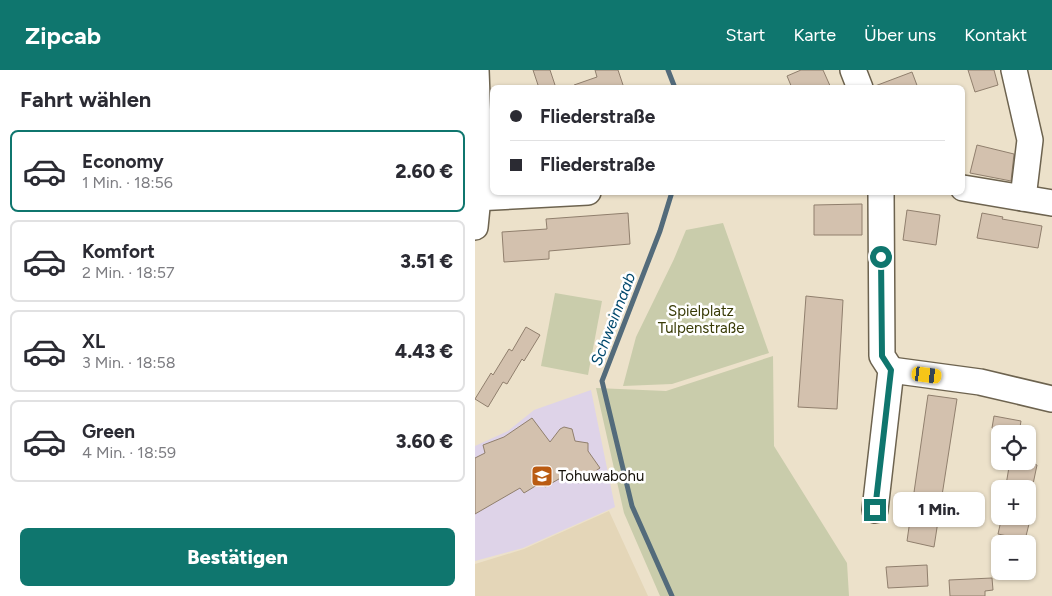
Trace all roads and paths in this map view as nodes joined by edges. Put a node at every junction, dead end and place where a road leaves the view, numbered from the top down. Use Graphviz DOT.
graph roads {
  1 [pos="477,70"];
  2 [pos="853,70"];
  3 [pos="1013,70"];
  4 [pos="859,85"];
  5 [pos="965,188"];
  6 [pos="532,195"];
  7 [pos="881,195"];
  8 [pos="477,198"];
  9 [pos="1023,198"];
  10 [pos="1052,203"];
  11 [pos="475,227"];
  12 [pos="891,370"];
  13 [pos="1052,399"];
  14 [pos="875,510"];
  1 -- 8 [label="street"];
  2 -- 4 [label="street"];
  3 -- 9 [label="street"];
  5 -- 9 [label="street"];
  6 -- 8 [label="street"];
  7 -- 12 [label="street"];
  8 -- 11 [label="street"];
  9 -- 10 [label="street"];
  12 -- 13 [label="street"];
  12 -- 14 [label="street"];
}
